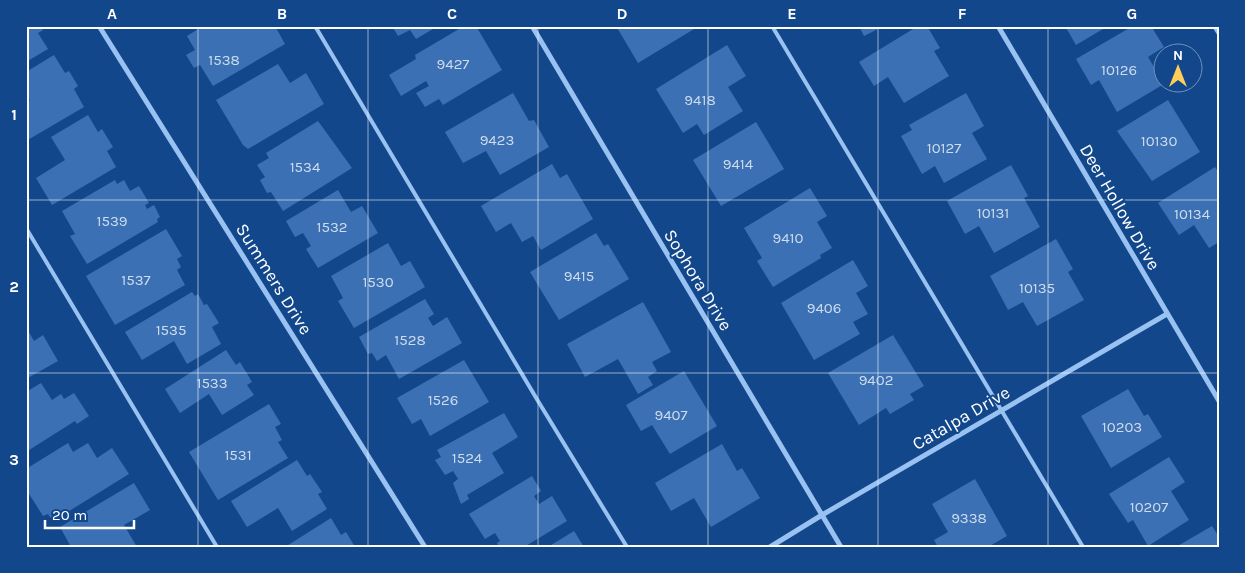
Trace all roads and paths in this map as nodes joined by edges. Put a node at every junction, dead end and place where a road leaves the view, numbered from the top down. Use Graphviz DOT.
graph roads {
  1 [pos="99,26"];
  2 [pos="315,26"];
  3 [pos="532,26"];
  4 [pos="772,26"];
  5 [pos="998,26"];
  6 [pos="1214,26"];
  7 [pos="1219,34"];
  8 [pos="26,228"];
  9 [pos="1167,314"];
  10 [pos="1219,401"];
  11 [pos="1002,410"];
  12 [pos="822,515"];
  13 [pos="217,547"];
  14 [pos="424,547"];
  15 [pos="627,547"];
  16 [pos="770,547"];
  17 [pos="841,547"];
  18 [pos="1083,547"];
  1 -- 14 [label="street, Summers Drive"];
  2 -- 15 [label="lane"];
  3 -- 12 [label="street, Sophora Drive"];
  4 -- 11 [label="lane"];
  5 -- 9 [label="street, Deer Hollow Drive"];
  6 -- 7 [label="lane"];
  8 -- 13 [label="lane"];
  9 -- 10 [label="street, Deer Hollow Drive"];
  9 -- 11 [label="street, Catalpa Drive"];
  11 -- 12 [label="street, Catalpa Drive"];
  11 -- 18 [label="lane"];
  12 -- 16 [label="street, Catalpa Drive"];
  12 -- 17 [label="street, Sophora Drive"];
}
